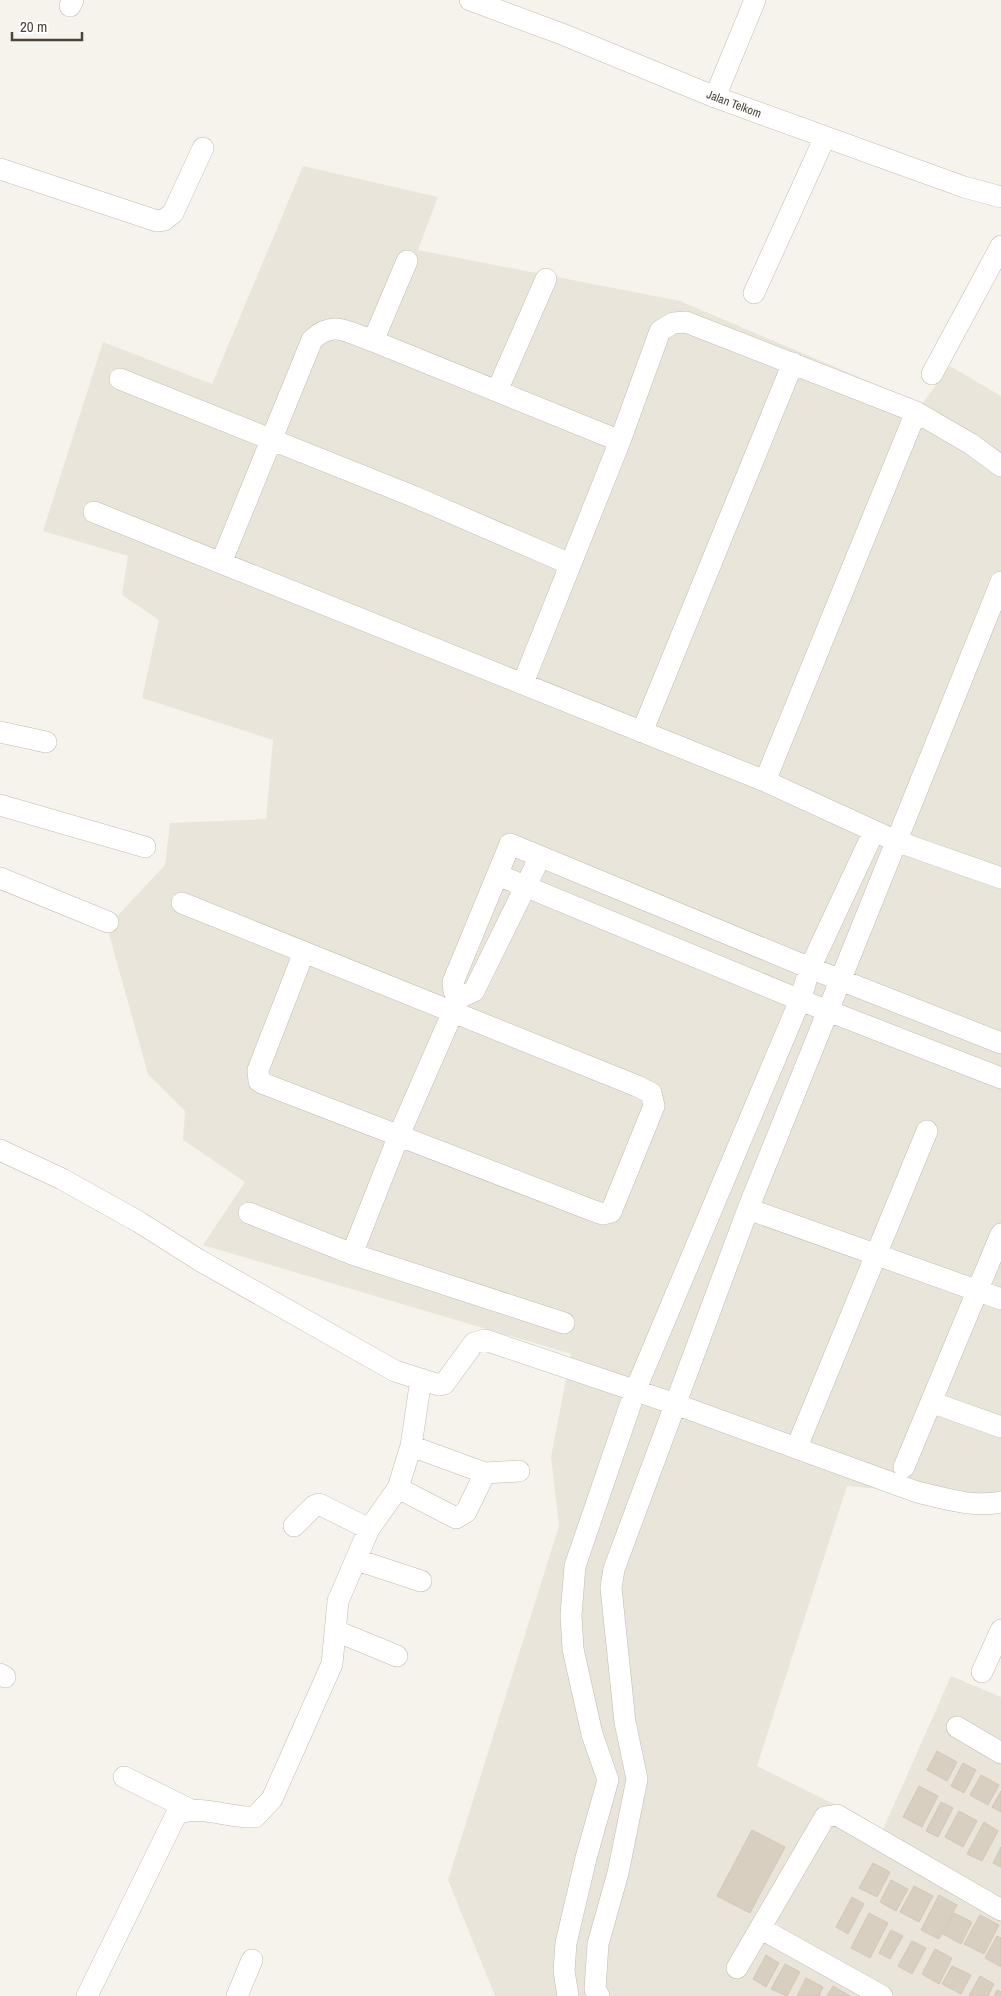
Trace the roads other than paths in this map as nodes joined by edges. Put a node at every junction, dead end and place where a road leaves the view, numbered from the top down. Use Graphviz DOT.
graph roads {
  1 [pos="470,0"];
  2 [pos="755,0"];
  3 [pos="715,97"];
  4 [pos="825,137"];
  5 [pos="203,148"];
  6 [pos="0,169"];
  7 [pos="1001,196"];
  8 [pos="1001,246"];
  9 [pos="407,261"];
  10 [pos="546,279"];
  11 [pos="754,293"];
  12 [pos="373,341"];
  13 [pos="793,363"];
  14 [pos="932,374"];
  15 [pos="120,379"];
  16 [pos="497,391"];
  17 [pos="916,412"];
  18 [pos="272,439"];
  19 [pos="620,441"];
  20 [pos="1001,466"];
  21 [pos="94,512"];
  22 [pos="222,563"];
  23 [pos="570,564"];
  24 [pos="1001,582"];
  25 [pos="523,683"];
  26 [pos="0,732"];
  27 [pos="642,732"];
  28 [pos="46,742"];
  29 [pos="765,781"];
  30 [pos="0,806"];
  31 [pos="874,831"];
  32 [pos="896,841"];
  33 [pos="146,848"];
  34 [pos="540,857"];
  35 [pos="498,876"];
  36 [pos="0,878"];
  37 [pos="1001,878"];
  38 [pos="526,887"];
  39 [pos="487,901"];
  40 [pos="182,903"];
  41 [pos="512,914"];
  42 [pos="108,922"];
  43 [pos="304,952"];
  44 [pos="810,968"];
  45 [pos="842,980"];
  46 [pos="800,1000"];
  47 [pos="456,1005"];
  48 [pos="828,1010"];
  49 [pos="1001,1043"];
  50 [pos="1001,1078"];
  51 [pos="927,1131"];
  52 [pos="399,1135"];
  53 [pos="0,1150"];
  54 [pos="748,1209"];
  55 [pos="249,1213"];
  56 [pos="1001,1234"];
  57 [pos="352,1254"];
  58 [pos="876,1254"];
  59 [pos="977,1291"];
  60 [pos="1001,1299"];
  61 [pos="564,1323"];
  62 [pos="421,1379"];
  63 [pos="635,1391"];
  64 [pos="931,1402"];
  65 [pos="675,1404"];
  66 [pos="1001,1427"];
  67 [pos="801,1437"];
  68 [pos="412,1446"];
  69 [pos="904,1467"];
  70 [pos="519,1472"];
  71 [pos="485,1473"];
  72 [pos="398,1488"];
  73 [pos="998,1509"];
  74 [pos="294,1526"];
  75 [pos="369,1529"];
  76 [pos="357,1560"];
  77 [pos="421,1581"];
  78 [pos="1001,1630"];
  79 [pos="336,1631"];
  80 [pos="397,1656"];
  81 [pos="982,1672"];
  82 [pos="956,1727"];
  83 [pos="1001,1753"];
  84 [pos="124,1777"];
  85 [pos="637,1779"];
  86 [pos="608,1780"];
  87 [pos="191,1810"];
  88 [pos="1001,1910"];
  89 [pos="760,1928"];
  90 [pos="252,1960"];
  91 [pos="737,1968"];
  92 [pos="88,1996"];
  93 [pos="237,1996"];
  94 [pos="568,1996"];
  95 [pos="599,1996"];
  96 [pos="882,1996"];
  1 -- 3 [label="street, Jalan Telkom"];
  2 -- 3 [label="street"];
  3 -- 4 [label="street, Jalan Telkom"];
  4 -- 7 [label="street, Jalan Telkom"];
  4 -- 11 [label="street"];
  5 -- 6 [label="street"];
  8 -- 14 [label="street"];
  9 -- 12 [label="street"];
  10 -- 16 [label="street"];
  12 -- 16 [label="street"];
  12 -- 18 [label="street"];
  13 -- 17 [label="street"];
  13 -- 19 [label="street"];
  13 -- 27 [label="street"];
  15 -- 18 [label="street"];
  16 -- 19 [label="street"];
  17 -- 20 [label="street"];
  17 -- 29 [label="street"];
  18 -- 22 [label="street"];
  18 -- 23 [label="street"];
  19 -- 23 [label="street"];
  21 -- 22 [label="street"];
  22 -- 25 [label="street"];
  23 -- 25 [label="street"];
  24 -- 32 [label="street"];
  25 -- 27 [label="street"];
  26 -- 28 [label="street"];
  27 -- 29 [label="street"];
  29 -- 31 [label="street"];
  30 -- 33 [label="street"];
  31 -- 32 [label="street"];
  31 -- 44 [label="street"];
  32 -- 37 [label="street"];
  32 -- 45 [label="street"];
  34 -- 35 [label="street"];
  34 -- 38 [label="street"];
  34 -- 44 [label="street"];
  35 -- 38 [label="street"];
  35 -- 39 [label="street"];
  36 -- 42 [label="street"];
  38 -- 41 [label="street"];
  38 -- 46 [label="street"];
  39 -- 41 [label="street"];
  39 -- 47 [label="street"];
  40 -- 43 [label="street"];
  41 -- 47 [label="street"];
  43 -- 47 [label="street"];
  43 -- 52 [label="street"];
  44 -- 45 [label="street"];
  44 -- 46 [label="street"];
  45 -- 48 [label="street"];
  45 -- 49 [label="street"];
  46 -- 48 [label="street"];
  46 -- 63 [label="street"];
  47 -- 52 [label="street"];
  47 -- 52 [label="street"];
  48 -- 50 [label="street"];
  48 -- 54 [label="street"];
  51 -- 58 [label="street"];
  52 -- 57 [label="street"];
  53 -- 62 [label="street"];
  54 -- 58 [label="street"];
  54 -- 65 [label="street"];
  55 -- 57 [label="street"];
  56 -- 59 [label="street"];
  57 -- 61 [label="street"];
  58 -- 59 [label="street"];
  58 -- 67 [label="street"];
  59 -- 60 [label="street"];
  59 -- 64 [label="street"];
  62 -- 63 [label="street"];
  62 -- 68 [label="street"];
  63 -- 65 [label="street"];
  63 -- 86 [label="street"];
  64 -- 66 [label="street"];
  64 -- 69 [label="street"];
  65 -- 73 [label="street"];
  65 -- 85 [label="street"];
  68 -- 71 [label="street"];
  68 -- 72 [label="street"];
  70 -- 71 [label="street"];
  71 -- 72 [label="street"];
  72 -- 75 [label="street"];
  74 -- 75 [label="street"];
  75 -- 76 [label="street"];
  76 -- 77 [label="street"];
  76 -- 79 [label="street"];
  78 -- 81 [label="street"];
  79 -- 80 [label="street"];
  79 -- 87 [label="street"];
  82 -- 83 [label="street"];
  84 -- 87 [label="street"];
  85 -- 86 [label="street"];
  85 -- 95 [label="street"];
  86 -- 94 [label="street"];
  87 -- 92 [label="street"];
  88 -- 89 [label="street"];
  89 -- 91 [label="street"];
  89 -- 96 [label="street"];
  90 -- 93 [label="street"];
}
